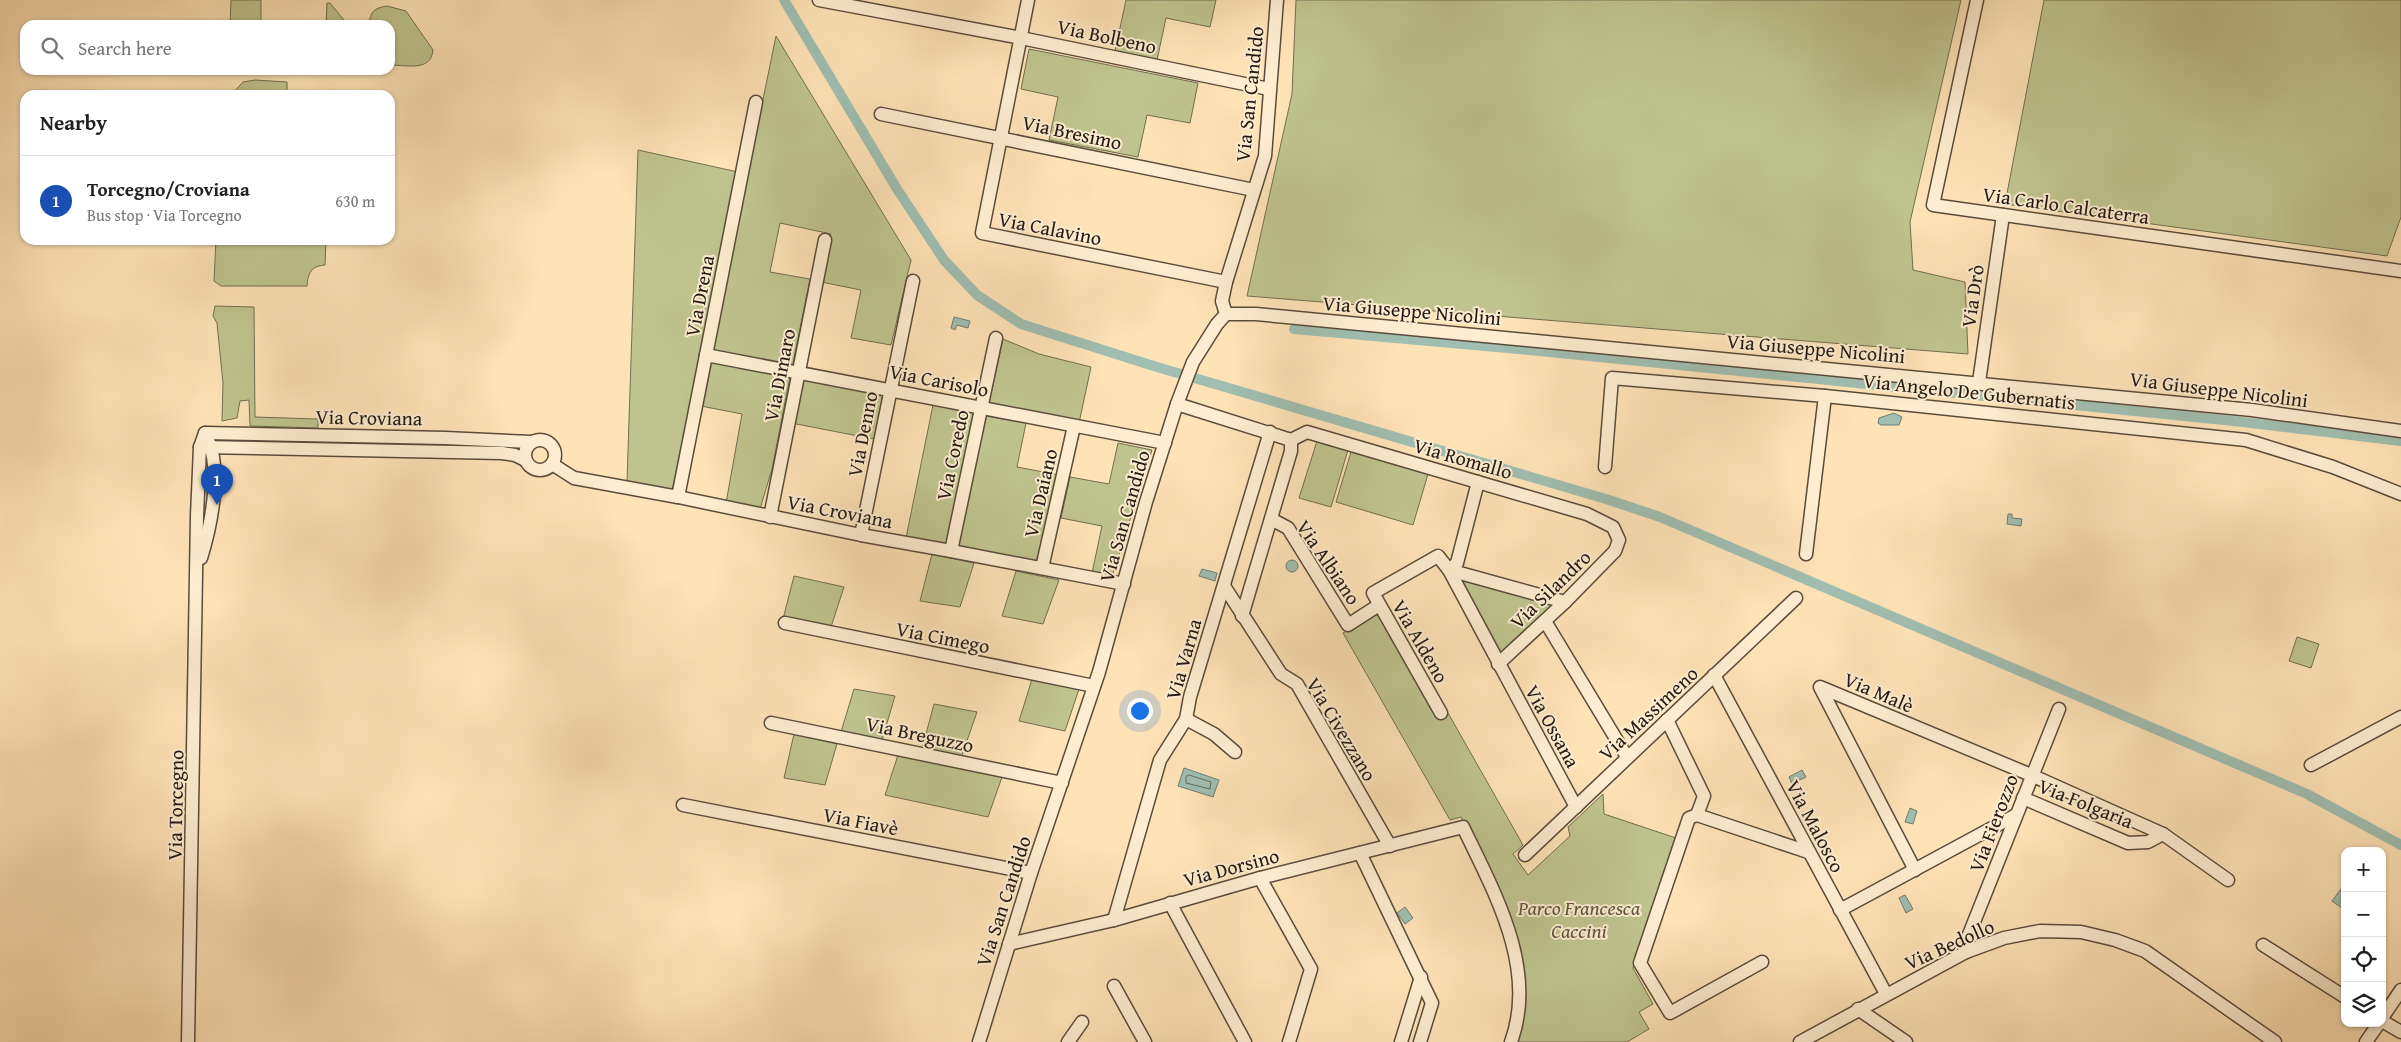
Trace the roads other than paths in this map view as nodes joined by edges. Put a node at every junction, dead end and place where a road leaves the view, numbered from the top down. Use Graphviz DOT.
graph roads {
  1 [pos="820,0"];
  2 [pos="1028,0"];
  3 [pos="1277,0"];
  4 [pos="1977,0"];
  5 [pos="1021,38"];
  6 [pos="1269,89"];
  7 [pos="756,102"];
  8 [pos="881,114"];
  9 [pos="1001,136"];
  10 [pos="1254,190"];
  11 [pos="2003,215"];
  12 [pos="825,240"];
  13 [pos="2401,271"];
  14 [pos="913,282"];
  15 [pos="1226,282"];
  16 [pos="1226,314"];
  17 [pos="996,338"];
  18 [pos="706,355"];
  19 [pos="798,372"];
  20 [pos="1979,382"];
  21 [pos="890,390"];
  22 [pos="1825,396"];
  23 [pos="1177,404"];
  24 [pos="981,408"];
  25 [pos="1074,426"];
  26 [pos="2401,431"];
  27 [pos="1270,432"];
  28 [pos="206,433"];
  29 [pos="288,434"];
  30 [pos="368,436"];
  31 [pos="445,438"];
  32 [pos="1290,440"];
  33 [pos="530,442"];
  34 [pos="1165,443"];
  35 [pos="206,447"];
  36 [pos="288,448"];
  37 [pos="368,450"];
  38 [pos="444,453"];
  39 [pos="525,460"];
  40 [pos="552,464"];
  41 [pos="1605,467"];
  42 [pos="1478,482"];
  43 [pos="2401,494"];
  44 [pos="678,497"];
  45 [pos="197,516"];
  46 [pos="212,516"];
  47 [pos="770,517"];
  48 [pos="1271,519"];
  49 [pos="861,535"];
  50 [pos="1618,536"];
  51 [pos="951,550"];
  52 [pos="1806,554"];
  53 [pos="198,568"];
  54 [pos="1042,568"];
  55 [pos="1449,570"];
  56 [pos="1124,584"];
  57 [pos="1224,586"];
  58 [pos="1796,598"];
  59 [pos="1565,602"];
  60 [pos="1379,605"];
  61 [pos="1242,616"];
  62 [pos="1545,621"];
  63 [pos="785,624"];
  64 [pos="1498,664"];
  65 [pos="1714,675"];
  66 [pos="1094,686"];
  67 [pos="2059,710"];
  68 [pos="1441,713"];
  69 [pos="2401,717"];
  70 [pos="1186,719"];
  71 [pos="1667,720"];
  72 [pos="771,723"];
  73 [pos="1235,752"];
  74 [pos="1627,757"];
  75 [pos="2310,765"];
  76 [pos="2032,775"];
  77 [pos="1062,783"];
  78 [pos="2023,798"];
  79 [pos="683,806"];
  80 [pos="1576,807"];
  81 [pos="2016,815"];
  82 [pos="1697,816"];
  83 [pos="2164,834"];
  84 [pos="1390,846"];
  85 [pos="1808,852"];
  86 [pos="1360,853"];
  87 [pos="1525,855"];
  88 [pos="1915,870"];
  89 [pos="1031,873"];
  90 [pos="1260,878"];
  91 [pos="2228,880"];
  92 [pos="1170,903"];
  93 [pos="1840,910"];
  94 [pos="1114,920"];
  95 [pos="1008,944"];
  96 [pos="2263,945"];
  97 [pos="1966,952"];
  98 [pos="1762,962"];
  99 [pos="1422,977"];
  100 [pos="1114,986"];
  101 [pos="2401,990"];
  102 [pos="1886,994"];
  103 [pos="2341,994"];
  104 [pos="1858,1009"];
  105 [pos="2386,1013"];
  106 [pos="1082,1022"];
  107 [pos="2386,1022"];
  108 [pos="2376,1027"];
  109 [pos="2401,1032"];
  110 [pos="188,1042"];
  111 [pos="979,1042"];
  112 [pos="1068,1042"];
  113 [pos="1145,1042"];
  114 [pos="1245,1042"];
  115 [pos="1289,1042"];
  116 [pos="1402,1042"];
  117 [pos="1420,1042"];
  118 [pos="1511,1042"];
  119 [pos="1800,1042"];
  120 [pos="1906,1042"];
  121 [pos="2275,1042"];
  122 [pos="2366,1042"];
  1 -- 5 [label="street, Via Bolbeno"];
  2 -- 5 [label="street, Via Calavino"];
  3 -- 6 [label="street, Via San Candido"];
  4 -- 11 [label="street, Via Carlo Calcaterra"];
  5 -- 6 [label="street, Via Bolbeno"];
  5 -- 9 [label="street, Via Calavino"];
  6 -- 10 [label="street, Via San Candido"];
  7 -- 18 [label="street, Via Drena"];
  8 -- 9 [label="street, Via Bresimo"];
  9 -- 10 [label="street, Via Bresimo"];
  9 -- 15 [label="street, Via Calavino"];
  10 -- 15 [label="street, Via San Candido"];
  11 -- 13 [label="street, Via Carlo Calcaterra"];
  11 -- 20 [label="street, Via Drò"];
  12 -- 19 [label="street, Via Dimaro"];
  14 -- 21 [label="street, Via Denno"];
  15 -- 16 [label="street, Via San Candido"];
  16 -- 20 [label="street, Via Giuseppe Nicolini"];
  16 -- 23 [label="street, Via San Candido"];
  17 -- 24 [label="street, Via Coredo"];
  18 -- 19 [label="street, Via Carisolo"];
  18 -- 44 [label="street, Via Drena"];
  19 -- 21 [label="street, Via Carisolo"];
  19 -- 47 [label="street, Via Dimaro"];
  20 -- 26 [label="street, Via Giuseppe Nicolini"];
  21 -- 24 [label="street, Via Carisolo"];
  21 -- 49 [label="street, Via Denno"];
  22 -- 41 [label="street, Via Angelo De Gubernatis"];
  22 -- 43 [label="street, Via Angelo De Gubernatis"];
  22 -- 52 [label="street"];
  23 -- 27 [label="street"];
  23 -- 34 [label="street, Via San Candido"];
  24 -- 25 [label="street, Via Carisolo"];
  24 -- 51 [label="street, Via Coredo"];
  25 -- 34 [label="street, Via Carisolo"];
  25 -- 54 [label="street, Via Daiano"];
  27 -- 32 [label="street"];
  27 -- 57 [label="street, Via Varna"];
  28 -- 29 [label="street, Via Croviana"];
  28 -- 35 [label="street, Via Torcegno"];
  29 -- 30 [label="street, Via Croviana"];
  29 -- 36 [label="street"];
  30 -- 31 [label="street, Via Croviana"];
  30 -- 37 [label="street"];
  31 -- 33 [label="street, Via Croviana"];
  31 -- 38 [label="street"];
  32 -- 42 [label="street, Via Romallo"];
  32 -- 48 [label="street"];
  33 -- 39 [label="street"];
  33 -- 40 [label="street"];
  34 -- 56 [label="street, Via San Candido"];
  35 -- 36 [label="street, Via Croviana"];
  35 -- 45 [label="street, Via Torcegno"];
  35 -- 46 [label="street, Via Torcegno"];
  36 -- 37 [label="street, Via Croviana"];
  37 -- 38 [label="street, Via Croviana"];
  38 -- 39 [label="street, Via Croviana"];
  39 -- 40 [label="street"];
  40 -- 44 [label="street, Via Croviana"];
  42 -- 50 [label="street, Via Romallo"];
  42 -- 55 [label="street"];
  44 -- 47 [label="street, Via Croviana"];
  45 -- 46 [label="street"];
  45 -- 53 [label="street, Via Torcegno"];
  46 -- 53 [label="street, Via Torcegno"];
  47 -- 49 [label="street, Via Croviana"];
  48 -- 60 [label="street, Via Albiano"];
  48 -- 61 [label="street"];
  49 -- 51 [label="street, Via Croviana"];
  50 -- 59 [label="street, Via Silandro"];
  51 -- 54 [label="street, Via Croviana"];
  53 -- 110 [label="street, Via Torcegno"];
  54 -- 56 [label="street, Via Croviana"];
  55 -- 59 [label="street"];
  55 -- 60 [label="street, Via Aldeno"];
  55 -- 64 [label="street, Via Ossana"];
  56 -- 66 [label="street, Via San Candido"];
  57 -- 61 [label="street, Via Civezzano"];
  57 -- 70 [label="street, Via Varna"];
  58 -- 65 [label="street, Via Massimeno"];
  59 -- 62 [label="street, Via Silandro"];
  60 -- 68 [label="street, Via Aldeno"];
  61 -- 84 [label="street, Via Civezzano"];
  62 -- 64 [label="street, Via Silandro"];
  62 -- 74 [label="street"];
  63 -- 66 [label="street, Via Cimego"];
  64 -- 80 [label="street, Via Ossana"];
  65 -- 71 [label="street, Via Massimeno"];
  65 -- 85 [label="street, Via Malosco"];
  66 -- 77 [label="street, Via San Candido"];
  67 -- 76 [label="street, Via Fierozzo"];
  69 -- 75 [label="street"];
  70 -- 73 [label="street"];
  70 -- 94 [label="street, Via Varna"];
  71 -- 74 [label="street, Via Massimeno"];
  71 -- 82 [label="street"];
  72 -- 77 [label="street, Via Breguzzo"];
  74 -- 80 [label="street, Via Massimeno"];
  76 -- 78 [label="street, Via Fierozzo"];
  76 -- 83 [label="street, Via Folgaria"];
  76 -- 88 [label="street, Via Malè"];
  77 -- 89 [label="street, Via San Candido"];
  78 -- 81 [label="street, Via Fierozzo"];
  78 -- 83 [label="street, Via Folgaria"];
  79 -- 89 [label="street, Via Fiavè"];
  80 -- 87 [label="street, Via Massimeno"];
  81 -- 88 [label="street"];
  81 -- 97 [label="street, Via Fierozzo"];
  82 -- 85 [label="street"];
  82 -- 98 [label="street"];
  83 -- 91 [label="street, Via Folgaria"];
  84 -- 86 [label="street, Via Dorsino"];
  84 -- 118 [label="street, Via Dorsino"];
  85 -- 93 [label="street, Via Malosco"];
  86 -- 90 [label="street, Via Dorsino"];
  86 -- 99 [label="street"];
  88 -- 93 [label="street"];
  89 -- 95 [label="street, Via San Candido"];
  90 -- 92 [label="street, Via Dorsino"];
  90 -- 115 [label="street"];
  92 -- 94 [label="street, Via Dorsino"];
  92 -- 114 [label="street"];
  93 -- 102 [label="street, Via Malosco"];
  94 -- 95 [label="street, Via Dorsino"];
  95 -- 111 [label="street, Via San Candido"];
  96 -- 103 [label="street"];
  97 -- 102 [label="street, Via Bedollo"];
  97 -- 121 [label="street, Via Bedollo"];
  99 -- 116 [label="street"];
  99 -- 117 [label="street"];
  100 -- 113 [label="street"];
  101 -- 105 [label="street"];
  102 -- 104 [label="street, Via Bedollo"];
  104 -- 119 [label="street, Via Bedollo"];
  104 -- 120 [label="street"];
  106 -- 112 [label="street"];
  107 -- 109 [label="street"];
  108 -- 122 [label="street"];
}
